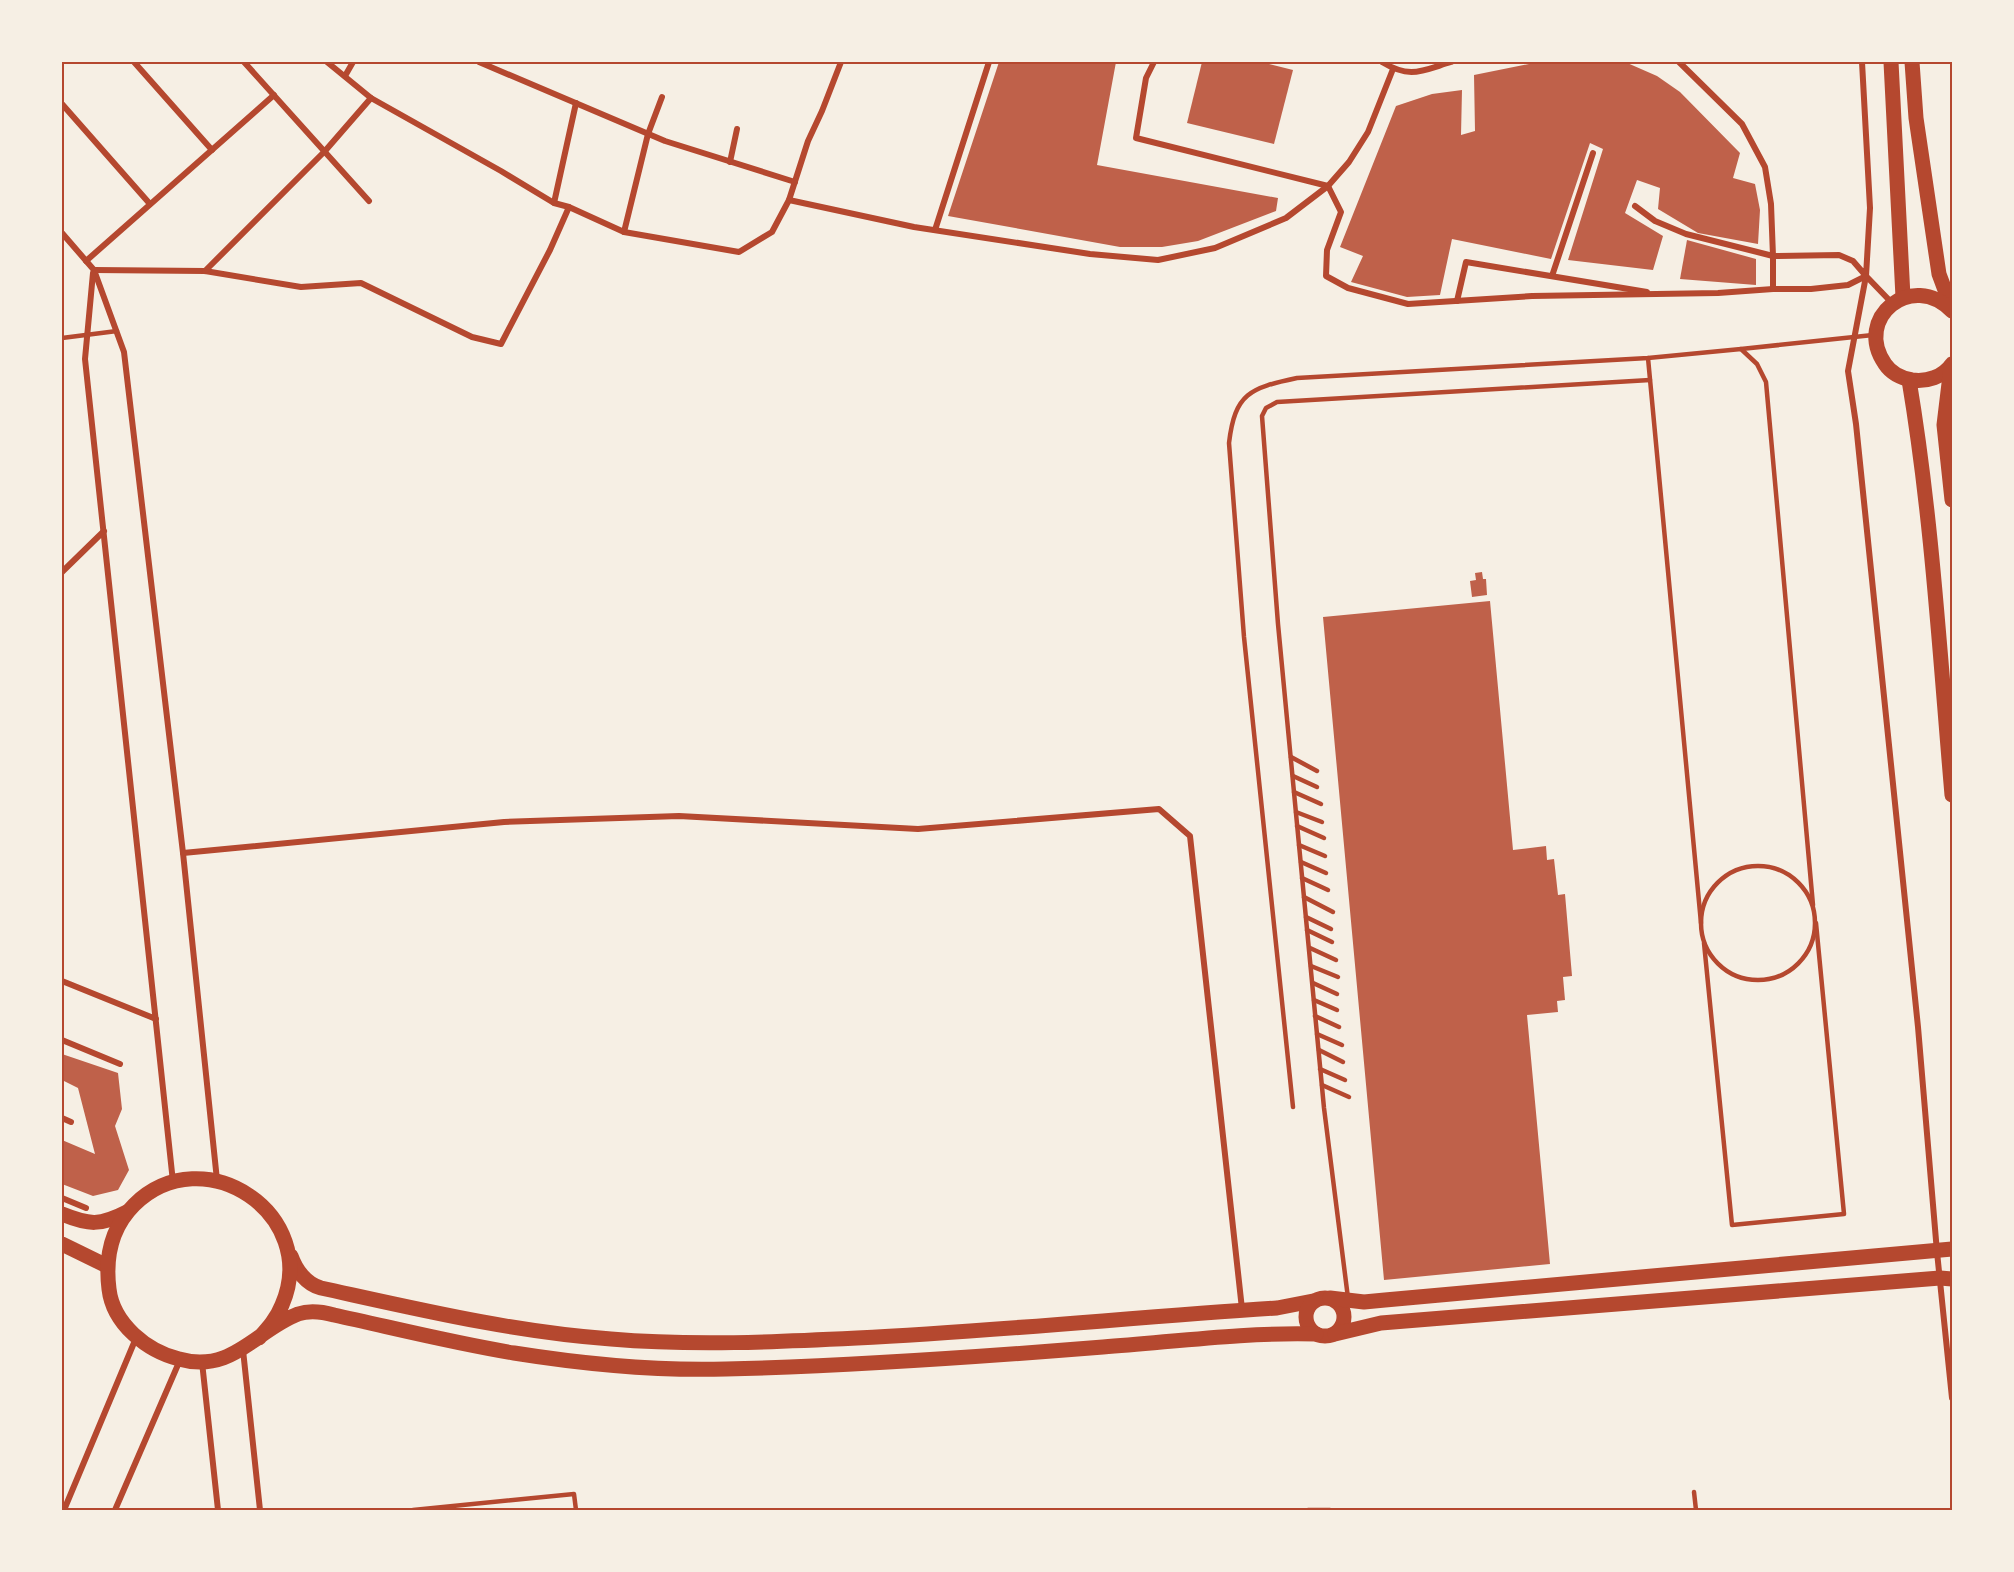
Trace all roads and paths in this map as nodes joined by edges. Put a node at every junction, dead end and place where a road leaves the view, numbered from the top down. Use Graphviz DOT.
graph roads {
  1 [pos="134,62"];
  2 [pos="244,62"];
  3 [pos="327,62"];
  4 [pos="353,62"];
  5 [pos="479,62"];
  6 [pos="841,62"];
  7 [pos="989,62"];
  8 [pos="1154,62"];
  9 [pos="1382,62"];
  10 [pos="1451,62"];
  11 [pos="1679,62"];
  12 [pos="1862,62"];
  13 [pos="1891,62"];
  14 [pos="1912,62"];
  15 [pos="1393,69"];
  16 [pos="345,76"];
  17 [pos="274,95"];
  18 [pos="662,97"];
  19 [pos="371,98"];
  20 [pos="62,104"];
  21 [pos="576,104"];
  22 [pos="737,129"];
  23 [pos="648,135"];
  24 [pos="212,150"];
  25 [pos="325,151"];
  26 [pos="1593,153"];
  27 [pos="730,162"];
  28 [pos="795,182"];
  29 [pos="1328,186"];
  30 [pos="789,200"];
  31 [pos="369,201"];
  32 [pos="554,203"];
  33 [pos="150,204"];
  34 [pos="1635,206"];
  35 [pos="569,207"];
  36 [pos="935,230"];
  37 [pos="624,232"];
  38 [pos="62,233"];
  39 [pos="1773,256"];
  40 [pos="86,261"];
  41 [pos="94,270"];
  42 [pos="205,271"];
  43 [pos="1552,276"];
  44 [pos="1866,276"];
  45 [pos="1773,289"];
  46 [pos="1662,294"];
  47 [pos="1898,300"];
  48 [pos="1457,301"];
  49 [pos="1953,310"];
  50 [pos="117,331"];
  51 [pos="1876,334"];
  52 [pos="88,335"];
  53 [pos="1853,336"];
  54 [pos="62,338"];
  55 [pos="1741,349"];
  56 [pos="1648,357"];
  57 [pos="1952,365"];
  58 [pos="1650,380"];
  59 [pos="1909,380"];
  60 [pos="1952,482"];
  61 [pos="1953,500"];
  62 [pos="104,531"];
  63 [pos="62,572"];
  64 [pos="1291,757"];
  65 [pos="1317,771"];
  66 [pos="1293,776"];
  67 [pos="1317,787"];
  68 [pos="1294,792"];
  69 [pos="1953,795"];
  70 [pos="1321,804"];
  71 [pos="1296,812"];
  72 [pos="1322,822"];
  73 [pos="1297,826"];
  74 [pos="1324,838"];
  75 [pos="1299,845"];
  76 [pos="183,853"];
  77 [pos="1325,856"];
  78 [pos="1300,862"];
  79 [pos="1326,873"];
  80 [pos="1302,878"];
  81 [pos="1329,890"];
  82 [pos="1304,897"];
  83 [pos="1814,905"];
  84 [pos="1333,912"];
  85 [pos="1306,917"];
  86 [pos="1701,922"];
  87 [pos="1816,923"];
  88 [pos="1331,929"];
  89 [pos="1307,930"];
  90 [pos="1332,942"];
  91 [pos="1704,943"];
  92 [pos="1310,948"];
  93 [pos="1336,960"];
  94 [pos="1311,966"];
  95 [pos="1338,977"];
  96 [pos="62,981"];
  97 [pos="1313,983"];
  98 [pos="1337,994"];
  99 [pos="1314,1000"];
  100 [pos="1338,1010"];
  101 [pos="1316,1016"];
  102 [pos="156,1019"];
  103 [pos="1339,1027"];
  104 [pos="1317,1034"];
  105 [pos="62,1040"];
  106 [pos="1342,1045"];
  107 [pos="1318,1050"];
  108 [pos="1343,1062"];
  109 [pos="120,1064"];
  110 [pos="1320,1069"];
  111 [pos="1345,1080"];
  112 [pos="1322,1085"];
  113 [pos="1349,1098"];
  114 [pos="1293,1107"];
  115 [pos="62,1118"];
  116 [pos="71,1122"];
  117 [pos="217,1180"];
  118 [pos="173,1182"];
  119 [pos="62,1198"];
  120 [pos="86,1208"];
  121 [pos="127,1212"];
  122 [pos="62,1214"];
  123 [pos="62,1244"];
  124 [pos="286,1244"];
  125 [pos="1945,1250"];
  126 [pos="107,1266"];
  127 [pos="1946,1279"];
  128 [pos="1330,1298"];
  129 [pos="1348,1301"];
  130 [pos="1313,1302"];
  131 [pos="1242,1310"];
  132 [pos="1316,1334"];
  133 [pos="1335,1334"];
  134 [pos="137,1338"];
  135 [pos="259,1338"];
  136 [pos="243,1350"];
  137 [pos="180,1360"];
  138 [pos="202,1362"];
  139 [pos="1953,1398"];
  140 [pos="1694,1492"];
  141 [pos="64,1510"];
  142 [pos="115,1510"];
  143 [pos="218,1510"];
  144 [pos="260,1510"];
  145 [pos="413,1510"];
  146 [pos="576,1510"];
  147 [pos="1308,1510"];
  148 [pos="1330,1510"];
  149 [pos="1696,1510"];
  1 -- 24 [label="street"];
  2 -- 17 [label="street"];
  3 -- 16 [label="street"];
  4 -- 16 [label="street"];
  5 -- 21 [label="street"];
  6 -- 28 [label="street"];
  7 -- 36 [label="street"];
  8 -- 29 [label="street"];
  9 -- 15 [label="street"];
  10 -- 15 [label="street"];
  11 -- 39 [label="street"];
  12 -- 44 [label="street"];
  13 -- 47 [label="highway"];
  14 -- 49 [label="highway"];
  15 -- 29 [label="street"];
  16 -- 19 [label="street"];
  17 -- 24 [label="street"];
  17 -- 25 [label="street"];
  18 -- 23 [label="street"];
  19 -- 25 [label="street"];
  19 -- 32 [label="street"];
  20 -- 33 [label="street"];
  21 -- 23 [label="street"];
  21 -- 32 [label="street"];
  22 -- 27 [label="street"];
  23 -- 27 [label="street"];
  23 -- 37 [label="street"];
  24 -- 33 [label="street"];
  25 -- 31 [label="street"];
  25 -- 42 [label="street"];
  26 -- 43 [label="street"];
  27 -- 28 [label="street"];
  28 -- 30 [label="street"];
  29 -- 36 [label="street"];
  29 -- 48 [label="street"];
  30 -- 36 [label="street"];
  30 -- 37 [label="street"];
  32 -- 35 [label="street"];
  33 -- 40 [label="street"];
  34 -- 39 [label="street"];
  35 -- 37 [label="street"];
  35 -- 42 [label="street"];
  38 -- 40 [label="street"];
  39 -- 44 [label="street"];
  39 -- 45 [label="street"];
  40 -- 41 [label="street"];
  41 -- 42 [label="street"];
  41 -- 50 [label="street"];
  41 -- 52 [label="street"];
  43 -- 46 [label="street"];
  43 -- 48 [label="street"];
  44 -- 45 [label="street"];
  44 -- 47 [label="street"];
  44 -- 53 [label="street"];
  45 -- 46 [label="street"];
  46 -- 48 [label="street"];
  47 -- 49 [label="highway"];
  47 -- 51 [label="highway"];
  50 -- 52 [label="lane"];
  50 -- 76 [label="street"];
  51 -- 53 [label="lane"];
  51 -- 59 [label="highway"];
  52 -- 54 [label="lane"];
  52 -- 62 [label="street"];
  53 -- 55 [label="lane"];
  53 -- 125 [label="street"];
  55 -- 56 [label="lane"];
  55 -- 83 [label="lane"];
  56 -- 58 [label="lane"];
  56 -- 114 [label="lane"];
  57 -- 59 [label="highway"];
  57 -- 60 [label="highway"];
  58 -- 64 [label="lane"];
  58 -- 86 [label="lane"];
  59 -- 69 [label="highway"];
  60 -- 61 [label="highway"];
  62 -- 63 [label="street"];
  62 -- 102 [label="street"];
  64 -- 65 [label="lane"];
  64 -- 66 [label="lane"];
  66 -- 67 [label="lane"];
  66 -- 68 [label="lane"];
  68 -- 70 [label="lane"];
  68 -- 71 [label="lane"];
  71 -- 72 [label="lane"];
  71 -- 73 [label="lane"];
  73 -- 74 [label="lane"];
  73 -- 75 [label="lane"];
  75 -- 77 [label="lane"];
  75 -- 78 [label="lane"];
  76 -- 117 [label="street"];
  76 -- 131 [label="street"];
  78 -- 79 [label="lane"];
  78 -- 80 [label="lane"];
  80 -- 81 [label="lane"];
  80 -- 82 [label="lane"];
  82 -- 84 [label="lane"];
  82 -- 85 [label="lane"];
  83 -- 86 [label="lane"];
  83 -- 87 [label="lane"];
  85 -- 88 [label="lane"];
  85 -- 89 [label="lane"];
  86 -- 91 [label="lane"];
  87 -- 91 [label="lane"];
  87 -- 91 [label="lane"];
  89 -- 90 [label="lane"];
  89 -- 92 [label="lane"];
  92 -- 93 [label="lane"];
  92 -- 94 [label="lane"];
  94 -- 95 [label="lane"];
  94 -- 97 [label="lane"];
  96 -- 102 [label="street"];
  97 -- 98 [label="lane"];
  97 -- 99 [label="lane"];
  99 -- 100 [label="lane"];
  99 -- 101 [label="lane"];
  101 -- 103 [label="lane"];
  101 -- 104 [label="lane"];
  102 -- 118 [label="street"];
  104 -- 106 [label="lane"];
  104 -- 107 [label="lane"];
  105 -- 109 [label="street"];
  107 -- 108 [label="lane"];
  107 -- 110 [label="lane"];
  110 -- 111 [label="lane"];
  110 -- 112 [label="lane"];
  112 -- 113 [label="lane"];
  112 -- 129 [label="lane"];
  115 -- 116 [label="street"];
  117 -- 118 [label="highway"];
  117 -- 124 [label="highway"];
  118 -- 121 [label="highway"];
  119 -- 120 [label="street"];
  121 -- 122 [label="highway"];
  121 -- 126 [label="highway"];
  123 -- 126 [label="highway"];
  124 -- 131 [label="highway"];
  124 -- 135 [label="highway"];
  125 -- 127 [label="street"];
  125 -- 129 [label="highway"];
  126 -- 134 [label="highway"];
  127 -- 133 [label="highway"];
  127 -- 139 [label="street"];
  128 -- 129 [label="highway"];
  128 -- 130 [label="highway"];
  128 -- 133 [label="highway"];
  130 -- 131 [label="highway"];
  130 -- 132 [label="highway"];
  132 -- 133 [label="highway"];
  132 -- 135 [label="highway"];
  134 -- 137 [label="highway"];
  134 -- 141 [label="street"];
  135 -- 136 [label="highway"];
  136 -- 138 [label="highway"];
  136 -- 144 [label="street"];
  137 -- 138 [label="highway"];
  137 -- 142 [label="street"];
  138 -- 143 [label="street"];
  140 -- 149 [label="lane"];
  145 -- 146 [label="lane"];
  147 -- 148 [label="lane"];
}
